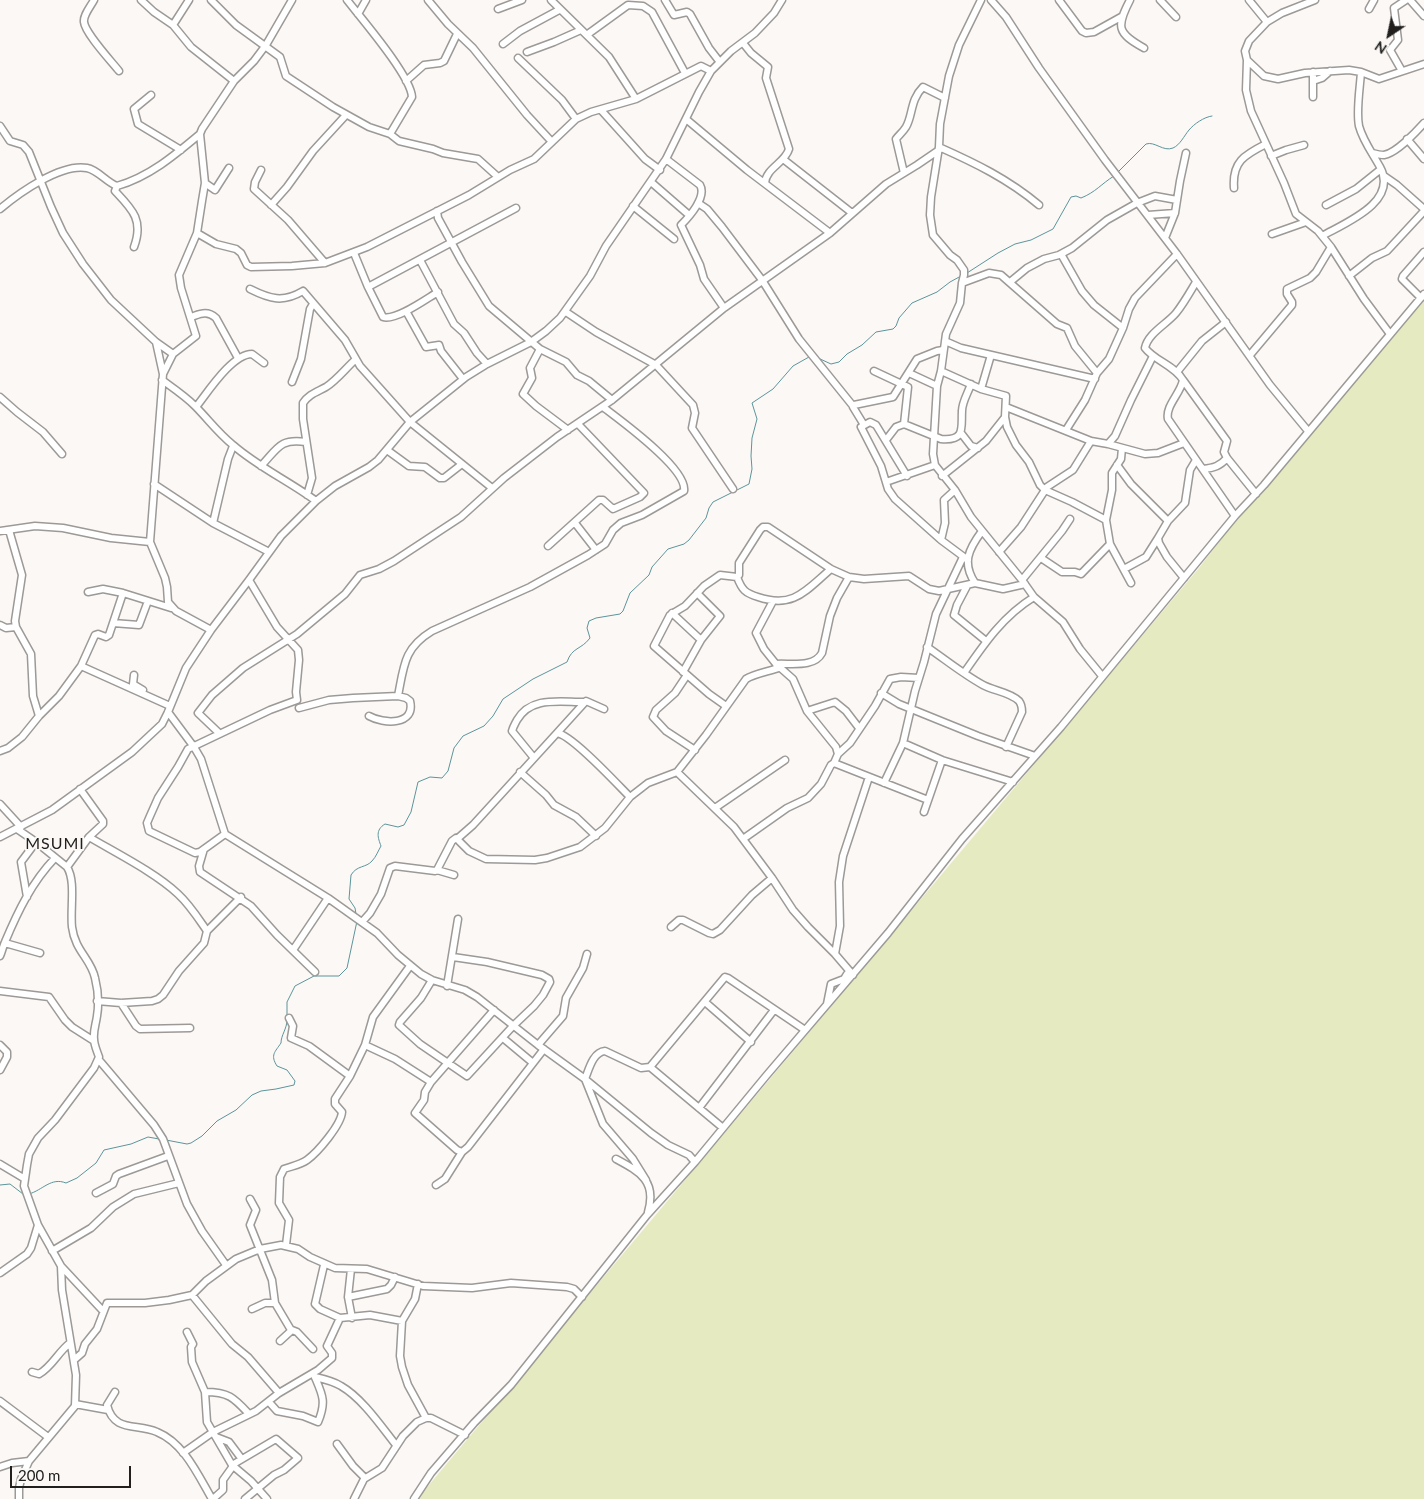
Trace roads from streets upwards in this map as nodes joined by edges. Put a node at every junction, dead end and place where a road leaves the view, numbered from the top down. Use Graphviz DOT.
graph roads {
  1 [pos="94,0"];
  2 [pos="141,0"];
  3 [pos="189,0"];
  4 [pos="211,0"];
  5 [pos="347,0"];
  6 [pos="366,0"];
  7 [pos="428,0"];
  8 [pos="522,0"];
  9 [pos="551,0"];
  10 [pos="665,0"];
  11 [pos="780,0"];
  12 [pos="981,0"];
  13 [pos="991,0"];
  14 [pos="1059,0"];
  15 [pos="1123,0"];
  16 [pos="1130,0"];
  17 [pos="1160,0"];
  18 [pos="1249,0"];
  19 [pos="1315,0"];
  20 [pos="1374,0"];
  21 [pos="1406,0"];
  22 [pos="1410,0"];
  23 [pos="290,1"];
  24 [pos="1303,2"];
  25 [pos="498,9"];
  26 [pos="1369,9"];
  27 [pos="560,10"];
  28 [pos="1124,10"];
  29 [pos="358,14"];
  30 [pos="1424,16"];
  31 [pos="1121,17"];
  32 [pos="1176,17"];
  33 [pos="1266,22"];
  34 [pos="173,24"];
  35 [pos="581,30"];
  36 [pos="457,34"];
  37 [pos="588,34"];
  38 [pos="743,43"];
  39 [pos="503,44"];
  40 [pos="266,45"];
  41 [pos="1144,48"];
  42 [pos="527,52"];
  43 [pos="518,58"];
  44 [pos="1247,60"];
  45 [pos="719,61"];
  46 [pos="1422,64"];
  47 [pos="711,71"];
  48 [pos="1330,71"];
  49 [pos="119,72"];
  50 [pos="1313,72"];
  51 [pos="1361,72"];
  52 [pos="1402,72"];
  53 [pos="685,73"];
  54 [pos="1424,73"];
  55 [pos="234,80"];
  56 [pos="1313,80"];
  57 [pos="406,81"];
  58 [pos="151,95"];
  59 [pos="1313,97"];
  60 [pos="944,98"];
  61 [pos="636,99"];
  62 [pos="601,110"];
  63 [pos="346,115"];
  64 [pos="576,119"];
  65 [pos="686,119"];
  66 [pos="1424,123"];
  67 [pos="0,126"];
  68 [pos="200,134"];
  69 [pos="390,134"];
  70 [pos="1407,139"];
  71 [pos="552,142"];
  72 [pos="1266,144"];
  73 [pos="1304,145"];
  74 [pos="939,148"];
  75 [pos="181,150"];
  76 [pos="1186,153"];
  77 [pos="1372,153"];
  78 [pos="1271,156"];
  79 [pos="666,159"];
  80 [pos="783,159"];
  81 [pos="1424,159"];
  82 [pos="229,168"];
  83 [pos="1381,169"];
  84 [pos="261,170"];
  85 [pos="660,170"];
  86 [pos="904,173"];
  87 [pos="1384,176"];
  88 [pos="498,177"];
  89 [pos="42,181"];
  90 [pos="651,182"];
  91 [pos="205,183"];
  92 [pos="765,183"];
  93 [pos="117,186"];
  94 [pos="1234,188"];
  95 [pos="1177,200"];
  96 [pos="698,203"];
  97 [pos="1137,203"];
  98 [pos="271,205"];
  99 [pos="1039,205"];
  100 [pos="1326,205"];
  101 [pos="634,206"];
  102 [pos="516,208"];
  103 [pos="0,209"];
  104 [pos="1424,210"];
  105 [pos="437,211"];
  106 [pos="852,213"];
  107 [pos="1175,213"];
  108 [pos="689,215"];
  109 [pos="1148,215"];
  110 [pos="1306,222"];
  111 [pos="197,233"];
  112 [pos="830,233"];
  113 [pos="1272,234"];
  114 [pos="1322,236"];
  115 [pos="1165,238"];
  116 [pos="674,239"];
  117 [pos="450,241"];
  118 [pos="1331,246"];
  119 [pos="134,247"];
  120 [pos="1424,252"];
  121 [pos="354,253"];
  122 [pos="1061,254"];
  123 [pos="1177,254"];
  124 [pos="420,260"];
  125 [pos="325,263"];
  126 [pos="1349,276"];
  127 [pos="762,280"];
  128 [pos="1010,282"];
  129 [pos="1196,282"];
  130 [pos="962,283"];
  131 [pos="368,287"];
  132 [pos="250,289"];
  133 [pos="438,292"];
  134 [pos="1422,296"];
  135 [pos="313,304"];
  136 [pos="724,308"];
  137 [pos="406,311"];
  138 [pos="566,312"];
  139 [pos="1126,317"];
  140 [pos="191,318"];
  141 [pos="1111,318"];
  142 [pos="1226,322"];
  143 [pos="1123,328"];
  144 [pos="1390,334"];
  145 [pos="944,341"];
  146 [pos="156,342"];
  147 [pos="531,342"];
  148 [pos="540,349"];
  149 [pos="943,350"];
  150 [pos="173,354"];
  151 [pos="991,355"];
  152 [pos="1250,355"];
  153 [pos="1153,356"];
  154 [pos="238,358"];
  155 [pos="356,359"];
  156 [pos="264,363"];
  157 [pos="487,364"];
  158 [pos="656,365"];
  159 [pos="874,371"];
  160 [pos="941,371"];
  161 [pos="1177,372"];
  162 [pos="909,373"];
  163 [pos="1096,376"];
  164 [pos="162,377"];
  165 [pos="464,379"];
  166 [pos="1183,380"];
  167 [pos="292,382"];
  168 [pos="902,384"];
  169 [pos="971,384"];
  170 [pos="937,386"];
  171 [pos="982,389"];
  172 [pos="0,398"];
  173 [pos="612,400"];
  174 [pos="853,406"];
  175 [pos="1006,406"];
  176 [pos="196,407"];
  177 [pos="603,407"];
  178 [pos="1005,417"];
  179 [pos="410,422"];
  180 [pos="578,424"];
  181 [pos="904,424"];
  182 [pos="864,425"];
  183 [pos="568,430"];
  184 [pos="1066,430"];
  185 [pos="1308,431"];
  186 [pos="961,433"];
  187 [pos="934,437"];
  188 [pos="886,440"];
  189 [pos="1091,441"];
  190 [pos="306,442"];
  191 [pos="1184,443"];
  192 [pos="1108,444"];
  193 [pos="234,446"];
  194 [pos="978,448"];
  195 [pos="1122,448"];
  196 [pos="387,450"];
  197 [pos="62,454"];
  198 [pos="1227,458"];
  199 [pos="1196,460"];
  200 [pos="462,464"];
  201 [pos="935,465"];
  202 [pos="1117,465"];
  203 [pos="261,466"];
  204 [pos="1203,469"];
  205 [pos="907,476"];
  206 [pos="942,476"];
  207 [pos="886,482"];
  208 [pos="154,484"];
  209 [pos="492,488"];
  210 [pos="733,489"];
  211 [pos="955,490"];
  212 [pos="1045,490"];
  213 [pos="307,494"];
  214 [pos="1256,494"];
  215 [pos="316,502"];
  216 [pos="1234,516"];
  217 [pos="1070,519"];
  218 [pos="1106,520"];
  219 [pos="1168,521"];
  220 [pos="213,523"];
  221 [pos="575,523"];
  222 [pos="9,530"];
  223 [pos="982,531"];
  224 [pos="0,532"];
  225 [pos="1158,538"];
  226 [pos="941,540"];
  227 [pos="150,542"];
  228 [pos="1110,544"];
  229 [pos="548,546"];
  230 [pos="596,550"];
  231 [pos="269,552"];
  232 [pos="999,552"];
  233 [pos="1040,558"];
  234 [pos="965,559"];
  235 [pos="831,569"];
  236 [pos="1124,570"];
  237 [pos="850,576"];
  238 [pos="737,577"];
  239 [pos="1184,578"];
  240 [pos="250,580"];
  241 [pos="1023,582"];
  242 [pos="975,584"];
  243 [pos="1132,584"];
  244 [pos="966,586"];
  245 [pos="949,589"];
  246 [pos="88,592"];
  247 [pos="123,593"];
  248 [pos="697,593"];
  249 [pos="1034,597"];
  250 [pos="148,601"];
  251 [pos="773,601"];
  252 [pos="171,608"];
  253 [pos="672,613"];
  254 [pos="113,623"];
  255 [pos="0,625"];
  256 [pos="16,627"];
  257 [pos="211,630"];
  258 [pos="288,640"];
  259 [pos="701,640"];
  260 [pos="986,641"];
  261 [pos="928,647"];
  262 [pos="778,665"];
  263 [pos="81,666"];
  264 [pos="685,673"];
  265 [pos="964,673"];
  266 [pos="134,675"];
  267 [pos="1102,676"];
  268 [pos="919,678"];
  269 [pos="882,693"];
  270 [pos="398,696"];
  271 [pos="584,702"];
  272 [pos="726,706"];
  273 [pos="170,707"];
  274 [pos="299,708"];
  275 [pos="912,708"];
  276 [pos="604,709"];
  277 [pos="807,711"];
  278 [pos="39,716"];
  279 [pos="368,716"];
  280 [pos="859,728"];
  281 [pos="219,733"];
  282 [pos="557,733"];
  283 [pos="903,743"];
  284 [pos="194,747"];
  285 [pos="1006,747"];
  286 [pos="695,750"];
  287 [pos="0,751"];
  288 [pos="838,754"];
  289 [pos="1035,756"];
  290 [pos="534,758"];
  291 [pos="785,760"];
  292 [pos="942,760"];
  293 [pos="834,763"];
  294 [pos="520,772"];
  295 [pos="677,772"];
  296 [pos="869,777"];
  297 [pos="1013,782"];
  298 [pos="884,783"];
  299 [pos="80,790"];
  300 [pos="630,797"];
  301 [pos="928,800"];
  302 [pos="0,804"];
  303 [pos="715,808"];
  304 [pos="924,812"];
  305 [pos="19,828"];
  306 [pos="225,834"];
  307 [pos="596,836"];
  308 [pos="0,837"];
  309 [pos="89,837"];
  310 [pos="458,839"];
  311 [pos="743,839"];
  312 [pos="36,842"];
  313 [pos="204,849"];
  314 [pos="55,858"];
  315 [pos="67,867"];
  316 [pos="437,870"];
  317 [pos="454,875"];
  318 [pos="772,878"];
  319 [pos="27,897"];
  320 [pos="241,897"];
  321 [pos="328,898"];
  322 [pos="458,919"];
  323 [pos="361,921"];
  324 [pos="671,927"];
  325 [pos="207,931"];
  326 [pos="5,943"];
  327 [pos="293,950"];
  328 [pos="40,953"];
  329 [pos="587,954"];
  330 [pos="835,954"];
  331 [pos="0,956"];
  332 [pos="453,958"];
  333 [pos="410,966"];
  334 [pos="315,972"];
  335 [pos="851,972"];
  336 [pos="432,980"];
  337 [pos="447,986"];
  338 [pos="0,992"];
  339 [pos="97,1001"];
  340 [pos="705,1002"];
  341 [pos="121,1003"];
  342 [pos="494,1010"];
  343 [pos="774,1010"];
  344 [pos="289,1018"];
  345 [pos="513,1026"];
  346 [pos="190,1028"];
  347 [pos="805,1030"];
  348 [pos="503,1038"];
  349 [pos="94,1041"];
  350 [pos="751,1042"];
  351 [pos="366,1044"];
  352 [pos="0,1045"];
  353 [pos="541,1047"];
  354 [pos="99,1060"];
  355 [pos="448,1062"];
  356 [pos="533,1064"];
  357 [pos="650,1067"];
  358 [pos="0,1070"];
  359 [pos="350,1076"];
  360 [pos="585,1079"];
  361 [pos="431,1082"];
  362 [pos="699,1108"];
  363 [pos="723,1128"];
  364 [pos="462,1152"];
  365 [pos="168,1156"];
  366 [pos="616,1159"];
  367 [pos="695,1162"];
  368 [pos="0,1164"];
  369 [pos="25,1179"];
  370 [pos="646,1180"];
  371 [pos="179,1183"];
  372 [pos="436,1185"];
  373 [pos="96,1193"];
  374 [pos="250,1199"];
  375 [pos="647,1216"];
  376 [pos="38,1225"];
  377 [pos="286,1245"];
  378 [pos="260,1249"];
  379 [pos="52,1251"];
  380 [pos="226,1265"];
  381 [pos="324,1265"];
  382 [pos="60,1266"];
  383 [pos="351,1269"];
  384 [pos="0,1273"];
  385 [pos="395,1276"];
  386 [pos="418,1284"];
  387 [pos="192,1295"];
  388 [pos="348,1297"];
  389 [pos="582,1297"];
  390 [pos="274,1303"];
  391 [pos="252,1308"];
  392 [pos="103,1311"];
  393 [pos="340,1318"];
  394 [pos="352,1318"];
  395 [pos="402,1321"];
  396 [pos="291,1330"];
  397 [pos="186,1332"];
  398 [pos="280,1341"];
  399 [pos="70,1343"];
  400 [pos="313,1349"];
  401 [pos="74,1360"];
  402 [pos="32,1372"];
  403 [pos="314,1375"];
  404 [pos="115,1392"];
  405 [pos="206,1392"];
  406 [pos="279,1393"];
  407 [pos="0,1401"];
  408 [pos="269,1402"];
  409 [pos="75,1404"];
  410 [pos="108,1410"];
  411 [pos="249,1414"];
  412 [pos="426,1418"];
  413 [pos="214,1435"];
  414 [pos="465,1435"];
  415 [pos="48,1437"];
  416 [pos="337,1444"];
  417 [pos="396,1445"];
  418 [pos="183,1452"];
  419 [pos="241,1458"];
  420 [pos="29,1461"];
  421 [pos="232,1465"];
  422 [pos="0,1467"];
  423 [pos="365,1478"];
  424 [pos="259,1488"];
  425 [pos="19,1499"];
  426 [pos="213,1499"];
  427 [pos="244,1499"];
  428 [pos="267,1499"];
  429 [pos="354,1499"];
  430 [pos="414,1499"];
  1 -- 49 [label="street"];
  2 -- 34 [label="street"];
  3 -- 34 [label="street"];
  4 -- 40 [label="street"];
  5 -- 29 [label="street"];
  6 -- 29 [label="street"];
  7 -- 36 [label="street"];
  8 -- 25 [label="street"];
  9 -- 27 [label="street"];
  10 -- 45 [label="street"];
  11 -- 38 [label="street"];
  12 -- 60 [label="street"];
  13 -- 97 [label="street"];
  14 -- 31 [label="street"];
  15 -- 28 [label="street"];
  16 -- 28 [label="street"];
  17 -- 32 [label="street"];
  18 -- 33 [label="street"];
  19 -- 24 [label="street"];
  20 -- 26 [label="street"];
  21 -- 52 [label="street"];
  22 -- 30 [label="street"];
  23 -- 40 [label="street"];
  24 -- 33 [label="street"];
  27 -- 35 [label="street"];
  27 -- 39 [label="street"];
  28 -- 31 [label="street"];
  29 -- 57 [label="street"];
  31 -- 41 [label="street"];
  33 -- 44 [label="street"];
  34 -- 55 [label="street"];
  35 -- 37 [label="street"];
  35 -- 42 [label="street"];
  36 -- 57 [label="street"];
  36 -- 71 [label="street"];
  37 -- 53 [label="street"];
  37 -- 61 [label="street"];
  38 -- 45 [label="street"];
  38 -- 80 [label="street"];
  40 -- 55 [label="street"];
  40 -- 63 [label="street"];
  43 -- 64 [label="street"];
  44 -- 50 [label="street"];
  44 -- 72 [label="street"];
  45 -- 47 [label="street"];
  46 -- 52 [label="street"];
  46 -- 54 [label="street"];
  47 -- 53 [label="street"];
  47 -- 65 [label="street"];
  48 -- 50 [label="street"];
  48 -- 51 [label="street"];
  48 -- 56 [label="street"];
  50 -- 56 [label="street"];
  51 -- 52 [label="street"];
  51 -- 77 [label="street"];
  53 -- 61 [label="street"];
  55 -- 68 [label="street"];
  56 -- 59 [label="street"];
  57 -- 69 [label="street"];
  58 -- 75 [label="street"];
  60 -- 74 [label="street"];
  60 -- 86 [label="street"];
  61 -- 62 [label="street"];
  62 -- 64 [label="street"];
  62 -- 85 [label="street"];
  63 -- 69 [label="street"];
  63 -- 98 [label="street"];
  64 -- 71 [label="street"];
  65 -- 79 [label="street"];
  65 -- 92 [label="street"];
  66 -- 70 [label="street"];
  67 -- 89 [label="street"];
  68 -- 75 [label="street"];
  68 -- 91 [label="street"];
  69 -- 88 [label="street"];
  70 -- 77 [label="street"];
  70 -- 81 [label="street"];
  71 -- 88 [label="street"];
  72 -- 78 [label="street"];
  72 -- 94 [label="street"];
  73 -- 78 [label="street"];
  74 -- 86 [label="street"];
  74 -- 99 [label="street"];
  74 -- 130 [label="street"];
  75 -- 93 [label="street"];
  76 -- 95 [label="street"];
  77 -- 83 [label="street"];
  78 -- 110 [label="street"];
  79 -- 85 [label="street"];
  79 -- 96 [label="street"];
  80 -- 92 [label="street"];
  80 -- 106 [label="street"];
  82 -- 91 [label="street"];
  83 -- 87 [label="street"];
  83 -- 100 [label="street"];
  84 -- 98 [label="street"];
  85 -- 90 [label="street"];
  86 -- 106 [label="street"];
  87 -- 104 [label="street"];
  87 -- 114 [label="street"];
  88 -- 105 [label="street"];
  89 -- 93 [label="street"];
  89 -- 103 [label="street"];
  89 -- 146 [label="street"];
  90 -- 101 [label="street"];
  90 -- 108 [label="street"];
  91 -- 111 [label="street"];
  92 -- 112 [label="street"];
  93 -- 119 [label="street"];
  95 -- 97 [label="street"];
  95 -- 107 [label="street"];
  96 -- 108 [label="street"];
  96 -- 127 [label="street"];
  97 -- 109 [label="street"];
  97 -- 122 [label="street"];
  98 -- 125 [label="street"];
  101 -- 116 [label="street"];
  101 -- 138 [label="street"];
  102 -- 117 [label="street"];
  104 -- 126 [label="street"];
  105 -- 117 [label="street"];
  105 -- 121 [label="street"];
  106 -- 112 [label="street"];
  107 -- 109 [label="street"];
  107 -- 115 [label="street"];
  108 -- 136 [label="street"];
  109 -- 115 [label="street"];
  110 -- 113 [label="street"];
  110 -- 114 [label="street"];
  111 -- 125 [label="street"];
  111 -- 140 [label="street"];
  112 -- 127 [label="street"];
  114 -- 118 [label="street"];
  115 -- 123 [label="street"];
  117 -- 124 [label="street"];
  117 -- 147 [label="street"];
  118 -- 126 [label="street"];
  118 -- 152 [label="street"];
  120 -- 134 [label="street"];
  121 -- 125 [label="street"];
  121 -- 131 [label="street"];
  122 -- 128 [label="street"];
  122 -- 141 [label="street"];
  123 -- 129 [label="street"];
  123 -- 139 [label="street"];
  124 -- 131 [label="street"];
  124 -- 133 [label="street"];
  126 -- 144 [label="street"];
  127 -- 136 [label="street"];
  127 -- 174 [label="street"];
  128 -- 130 [label="street"];
  128 -- 163 [label="street"];
  129 -- 142 [label="street"];
  129 -- 153 [label="street"];
  130 -- 145 [label="street"];
  131 -- 137 [label="street"];
  132 -- 135 [label="street"];
  133 -- 137 [label="street"];
  133 -- 157 [label="street"];
  134 -- 144 [label="street"];
  135 -- 155 [label="street"];
  135 -- 167 [label="street"];
  136 -- 158 [label="street"];
  137 -- 165 [label="street"];
  138 -- 147 [label="street"];
  138 -- 158 [label="street"];
  139 -- 141 [label="street"];
  139 -- 143 [label="street"];
  140 -- 150 [label="street"];
  140 -- 154 [label="street"];
  141 -- 143 [label="street"];
  142 -- 152 [label="street"];
  142 -- 161 [label="street"];
  143 -- 163 [label="street"];
  144 -- 185 [label="street"];
  145 -- 149 [label="street"];
  145 -- 151 [label="street"];
  146 -- 150 [label="street"];
  146 -- 164 [label="street"];
  147 -- 148 [label="street"];
  147 -- 157 [label="street"];
  148 -- 173 [label="street"];
  148 -- 183 [label="street"];
  149 -- 160 [label="street"];
  149 -- 162 [label="street"];
  150 -- 164 [label="street"];
  151 -- 163 [label="street"];
  151 -- 171 [label="street"];
  152 -- 185 [label="street"];
  153 -- 161 [label="street"];
  153 -- 192 [label="street"];
  154 -- 156 [label="street"];
  154 -- 176 [label="street"];
  155 -- 179 [label="street"];
  155 -- 190 [label="street"];
  157 -- 165 [label="street"];
  158 -- 173 [label="street"];
  158 -- 210 [label="street"];
  159 -- 168 [label="street"];
  160 -- 169 [label="street"];
  160 -- 170 [label="street"];
  161 -- 166 [label="street"];
  162 -- 168 [label="street"];
  162 -- 170 [label="street"];
  163 -- 184 [label="street"];
  164 -- 176 [label="street"];
  164 -- 208 [label="street"];
  165 -- 179 [label="street"];
  166 -- 191 [label="street"];
  166 -- 198 [label="street"];
  168 -- 174 [label="street"];
  168 -- 181 [label="street"];
  169 -- 171 [label="street"];
  169 -- 186 [label="street"];
  170 -- 187 [label="street"];
  171 -- 175 [label="street"];
  172 -- 197 [label="street"];
  173 -- 177 [label="street"];
  174 -- 182 [label="street"];
  175 -- 178 [label="street"];
  175 -- 184 [label="street"];
  176 -- 193 [label="street"];
  177 -- 180 [label="street"];
  177 -- 230 [label="street"];
  178 -- 194 [label="street"];
  178 -- 212 [label="street"];
  179 -- 196 [label="street"];
  179 -- 200 [label="street"];
  180 -- 183 [label="street"];
  180 -- 221 [label="street"];
  181 -- 187 [label="street"];
  181 -- 188 [label="street"];
  182 -- 188 [label="street"];
  182 -- 207 [label="street"];
  183 -- 209 [label="street"];
  184 -- 189 [label="street"];
  185 -- 214 [label="street"];
  186 -- 187 [label="street"];
  186 -- 194 [label="street"];
  187 -- 201 [label="street"];
  188 -- 205 [label="street"];
  189 -- 192 [label="street"];
  189 -- 212 [label="street"];
  190 -- 203 [label="street"];
  190 -- 213 [label="street"];
  191 -- 195 [label="street"];
  191 -- 199 [label="street"];
  192 -- 195 [label="street"];
  193 -- 203 [label="street"];
  193 -- 220 [label="street"];
  194 -- 206 [label="street"];
  195 -- 202 [label="street"];
  196 -- 200 [label="street"];
  196 -- 215 [label="street"];
  198 -- 204 [label="street"];
  198 -- 214 [label="street"];
  199 -- 204 [label="street"];
  199 -- 219 [label="street"];
  200 -- 209 [label="street"];
  201 -- 205 [label="street"];
  201 -- 206 [label="street"];
  202 -- 218 [label="street"];
  202 -- 219 [label="street"];
  203 -- 213 [label="street"];
  204 -- 216 [label="street"];
  205 -- 207 [label="street"];
  206 -- 211 [label="street"];
  207 -- 226 [label="street"];
  208 -- 220 [label="street"];
  208 -- 227 [label="street"];
  209 -- 258 [label="street"];
  211 -- 223 [label="street"];
  211 -- 226 [label="street"];
  212 -- 218 [label="street"];
  212 -- 232 [label="street"];
  213 -- 215 [label="street"];
  214 -- 216 [label="street"];
  215 -- 231 [label="street"];
  216 -- 239 [label="street"];
  217 -- 233 [label="street"];
  218 -- 228 [label="street"];
  219 -- 225 [label="street"];
  220 -- 231 [label="street"];
  221 -- 229 [label="street"];
  221 -- 230 [label="street"];
  222 -- 224 [label="street"];
  222 -- 227 [label="street"];
  222 -- 256 [label="street"];
  223 -- 232 [label="street"];
  223 -- 234 [label="street"];
  225 -- 236 [label="street"];
  225 -- 239 [label="street"];
  226 -- 234 [label="street"];
  227 -- 252 [label="street"];
  228 -- 233 [label="street"];
  228 -- 236 [label="street"];
  230 -- 270 [label="street"];
  231 -- 240 [label="street"];
  232 -- 241 [label="street"];
  233 -- 241 [label="street"];
  234 -- 242 [label="street"];
  234 -- 245 [label="street"];
  235 -- 237 [label="street"];
  235 -- 238 [label="street"];
  235 -- 251 [label="street"];
  236 -- 243 [label="street"];
  237 -- 245 [label="street"];
  237 -- 262 [label="street"];
  238 -- 248 [label="street"];
  238 -- 251 [label="street"];
  239 -- 267 [label="street"];
  240 -- 257 [label="street"];
  240 -- 258 [label="street"];
  241 -- 242 [label="street"];
  241 -- 249 [label="street"];
  242 -- 244 [label="street"];
  244 -- 245 [label="street"];
  244 -- 260 [label="street"];
  245 -- 261 [label="street"];
  246 -- 247 [label="street"];
  247 -- 250 [label="street"];
  247 -- 254 [label="street"];
  248 -- 253 [label="street"];
  248 -- 259 [label="street"];
  249 -- 260 [label="street"];
  249 -- 267 [label="street"];
  250 -- 252 [label="street"];
  250 -- 254 [label="street"];
  251 -- 262 [label="street"];
  252 -- 257 [label="street"];
  253 -- 259 [label="street"];
  253 -- 264 [label="street"];
  254 -- 263 [label="street"];
  255 -- 256 [label="street"];
  256 -- 278 [label="street"];
  257 -- 273 [label="street"];
  258 -- 281 [label="street"];
  258 -- 281 [label="street"];
  259 -- 264 [label="street"];
  260 -- 265 [label="street"];
  261 -- 265 [label="street"];
  261 -- 268 [label="street"];
  262 -- 272 [label="street"];
  262 -- 277 [label="street"];
  263 -- 273 [label="street"];
  263 -- 278 [label="street"];
  264 -- 272 [label="street"];
  264 -- 286 [label="street"];
  265 -- 285 [label="street"];
  266 -- 273 [label="street"];
  267 -- 289 [label="street"];
  268 -- 269 [label="street"];
  268 -- 275 [label="street"];
  269 -- 275 [label="street"];
  269 -- 280 [label="street"];
  270 -- 274 [label="street"];
  270 -- 279 [label="street"];
  271 -- 276 [label="street"];
  271 -- 282 [label="street"];
  271 -- 290 [label="street"];
  272 -- 286 [label="street"];
  273 -- 284 [label="street"];
  273 -- 299 [label="street"];
  275 -- 283 [label="street"];
  275 -- 285 [label="street"];
  277 -- 280 [label="street"];
  277 -- 288 [label="street"];
  278 -- 287 [label="street"];
  280 -- 288 [label="street"];
  281 -- 284 [label="street"];
  282 -- 290 [label="street"];
  282 -- 300 [label="street"];
  283 -- 292 [label="street"];
  283 -- 298 [label="street"];
  284 -- 306 [label="street"];
  284 -- 313 [label="street"];
  285 -- 289 [label="street"];
  286 -- 295 [label="street"];
  288 -- 293 [label="street"];
  289 -- 297 [label="street"];
  290 -- 294 [label="street"];
  291 -- 303 [label="street"];
  292 -- 297 [label="street"];
  292 -- 301 [label="street"];
  293 -- 296 [label="street"];
  293 -- 311 [label="street"];
  294 -- 307 [label="street"];
  294 -- 310 [label="street"];
  295 -- 300 [label="street"];
  295 -- 303 [label="street"];
  296 -- 298 [label="street"];
  296 -- 330 [label="street"];
  297 -- 335 [label="street"];
  298 -- 301 [label="street"];
  299 -- 305 [label="street"];
  299 -- 309 [label="street"];
  300 -- 307 [label="street"];
  301 -- 304 [label="street"];
  302 -- 305 [label="street"];
  303 -- 311 [label="street"];
  305 -- 308 [label="street"];
  305 -- 312 [label="street"];
  306 -- 313 [label="street"];
  306 -- 321 [label="street"];
  307 -- 310 [label="street"];
  309 -- 315 [label="street"];
  309 -- 325 [label="street"];
  310 -- 316 [label="street"];
  311 -- 318 [label="street"];
  312 -- 314 [label="street"];
  312 -- 319 [label="street"];
  313 -- 320 [label="street"];
  314 -- 315 [label="street"];
  314 -- 319 [label="street"];
  315 -- 339 [label="street"];
  316 -- 317 [label="street"];
  316 -- 323 [label="street"];
  318 -- 324 [label="street"];
  318 -- 330 [label="street"];
  319 -- 326 [label="street"];
  320 -- 325 [label="street"];
  320 -- 327 [label="street"];
  321 -- 323 [label="street"];
  321 -- 327 [label="street"];
  322 -- 332 [label="street"];
  323 -- 333 [label="street"];
  325 -- 341 [label="street"];
  326 -- 328 [label="street"];
  326 -- 331 [label="street"];
  327 -- 334 [label="street"];
  329 -- 353 [label="street"];
  330 -- 335 [label="street"];
  332 -- 337 [label="street"];
  332 -- 345 [label="street"];
  333 -- 336 [label="street"];
  333 -- 351 [label="street"];
  335 -- 347 [label="street"];
  336 -- 337 [label="street"];
  336 -- 355 [label="street"];
  337 -- 342 [label="street"];
  338 -- 349 [label="street"];
  339 -- 341 [label="street"];
  339 -- 349 [label="street"];
  340 -- 343 [label="street"];
  340 -- 350 [label="street"];
  340 -- 357 [label="street"];
  341 -- 346 [label="street"];
  342 -- 345 [label="street"];
  342 -- 355 [label="street"];
  343 -- 347 [label="street"];
  343 -- 350 [label="street"];
  344 -- 359 [label="street"];
  345 -- 348 [label="street"];
  345 -- 353 [label="street"];
  347 -- 363 [label="street"];
  348 -- 355 [label="street"];
  348 -- 356 [label="street"];
  349 -- 354 [label="street"];
  350 -- 362 [label="street"];
  351 -- 359 [label="street"];
  351 -- 361 [label="street"];
  352 -- 358 [label="street"];
  353 -- 356 [label="street"];
  353 -- 360 [label="street"];
  354 -- 365 [label="street"];
  354 -- 369 [label="street"];
  355 -- 361 [label="street"];
  356 -- 364 [label="street"];
  357 -- 360 [label="street"];
  357 -- 362 [label="street"];
  359 -- 377 [label="street"];
  360 -- 367 [label="street"];
  360 -- 370 [label="street"];
  361 -- 364 [label="street"];
  362 -- 363 [label="street"];
  363 -- 367 [label="street"];
  364 -- 372 [label="street"];
  365 -- 371 [label="street"];
  365 -- 373 [label="street"];
  366 -- 370 [label="street"];
  367 -- 375 [label="street"];
  368 -- 369 [label="street"];
  369 -- 376 [label="street"];
  370 -- 375 [label="street"];
  371 -- 379 [label="street"];
  371 -- 380 [label="street"];
  374 -- 378 [label="street"];
  375 -- 389 [label="street"];
  376 -- 379 [label="street"];
  376 -- 384 [label="street"];
  377 -- 378 [label="street"];
  377 -- 381 [label="street"];
  378 -- 380 [label="street"];
  378 -- 390 [label="street"];
  379 -- 382 [label="street"];
  380 -- 387 [label="street"];
  381 -- 383 [label="street"];
  381 -- 393 [label="street"];
  382 -- 392 [label="street"];
  382 -- 399 [label="street"];
  383 -- 385 [label="street"];
  383 -- 388 [label="street"];
  385 -- 386 [label="street"];
  385 -- 388 [label="street"];
  386 -- 389 [label="street"];
  386 -- 395 [label="street"];
  387 -- 392 [label="street"];
  387 -- 406 [label="street"];
  388 -- 394 [label="street"];
  389 -- 414 [label="street"];
  390 -- 391 [label="street"];
  390 -- 396 [label="street"];
  392 -- 401 [label="street"];
  393 -- 394 [label="street"];
  393 -- 403 [label="street"];
  394 -- 395 [label="street"];
  395 -- 412 [label="street"];
  396 -- 398 [label="street"];
  396 -- 400 [label="street"];
  397 -- 405 [label="street"];
  399 -- 401 [label="street"];
  399 -- 402 [label="street"];
  401 -- 409 [label="street"];
  403 -- 406 [label="street"];
  403 -- 408 [label="street"];
  403 -- 417 [label="street"];
  404 -- 410 [label="street"];
  405 -- 411 [label="street"];
  405 -- 413 [label="street"];
  406 -- 408 [label="street"];
  407 -- 415 [label="street"];
  408 -- 411 [label="street"];
  409 -- 410 [label="street"];
  409 -- 415 [label="street"];
  410 -- 418 [label="street"];
  411 -- 413 [label="street"];
  412 -- 414 [label="street"];
  412 -- 417 [label="street"];
  413 -- 418 [label="street"];
  413 -- 419 [label="street"];
  413 -- 421 [label="street"];
  414 -- 430 [label="street"];
  415 -- 420 [label="street"];
  416 -- 423 [label="street"];
  417 -- 423 [label="street"];
  418 -- 426 [label="street"];
  419 -- 421 [label="street"];
  419 -- 424 [label="street"];
  420 -- 422 [label="street"];
  420 -- 425 [label="street"];
  421 -- 424 [label="street"];
  421 -- 426 [label="street"];
  423 -- 429 [label="street"];
  424 -- 427 [label="street"];
  424 -- 428 [label="street"];
}
